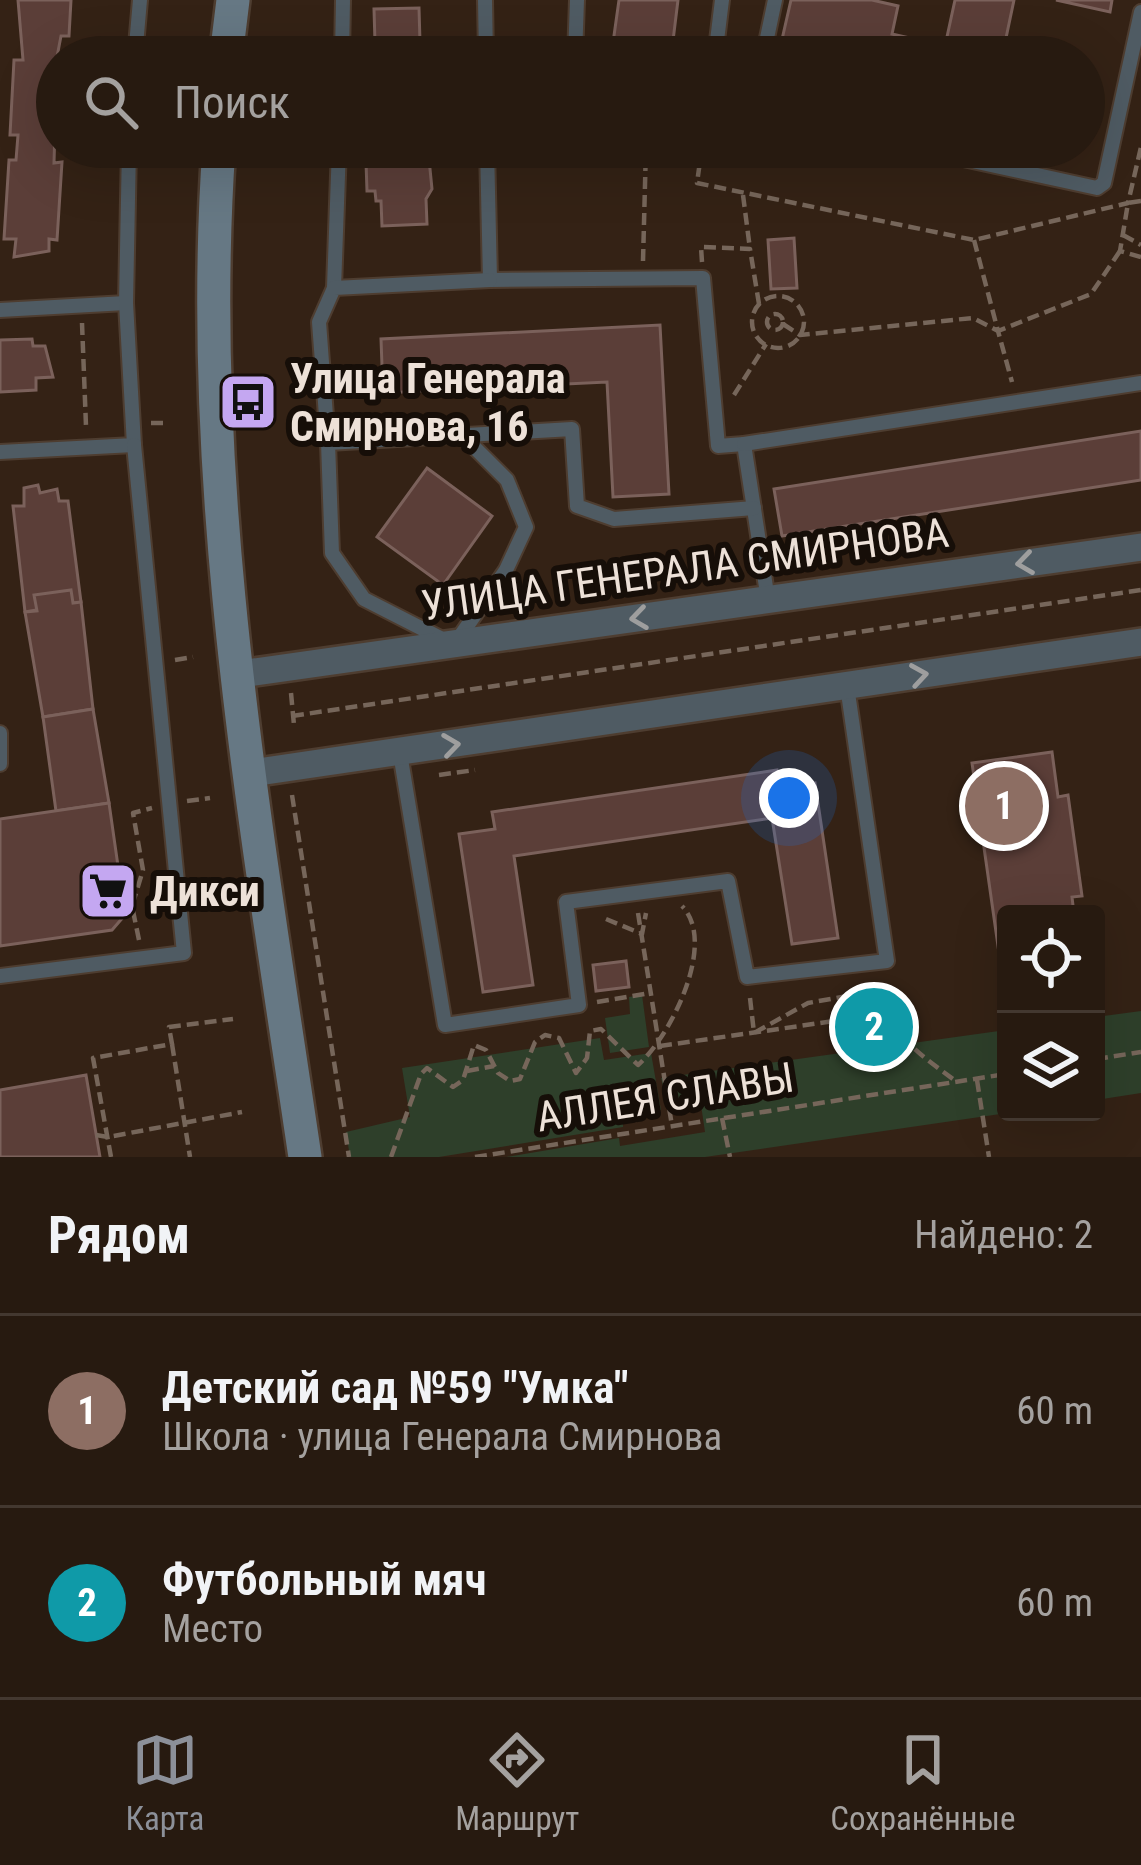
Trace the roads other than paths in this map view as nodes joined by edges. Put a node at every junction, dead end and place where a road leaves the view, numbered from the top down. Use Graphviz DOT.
graph roads {
  1 [pos="140,0"];
  2 [pos="233,0"];
  3 [pos="344,0"];
  4 [pos="484,0"];
  5 [pos="577,0"];
  6 [pos="722,0"];
  7 [pos="775,0"];
  8 [pos="1141,12"];
  9 [pos="137,36"];
  10 [pos="229,36"];
  11 [pos="343,36"];
  12 [pos="485,36"];
  13 [pos="576,36"];
  14 [pos="718,36"];
  15 [pos="767,36"];
  16 [pos="129,168"];
  17 [pos="218,168"];
  18 [pos="338,168"];
  19 [pos="487,168"];
  20 [pos="1004,168"];
  21 [pos="490,280"];
  22 [pos="334,288"];
  23 [pos="126,303"];
  24 [pos="0,310"];
  25 [pos="1141,383"];
  26 [pos="461,435"];
  27 [pos="328,443"];
  28 [pos="744,444"];
  29 [pos="134,445"];
  30 [pos="0,452"];
  31 [pos="754,508"];
  32 [pos="1141,547"];
  33 [pos="768,600"];
  34 [pos="1141,642"];
  35 [pos="454,645"];
  36 [pos="240,674"];
  37 [pos="847,686"];
  38 [pos="0,733"];
  39 [pos="400,753"];
  40 [pos="0,764"];
  41 [pos="252,773"];
  42 [pos="0,976"];
  43 [pos="304,1157"];
  1 -- 9 [label="lane"];
  2 -- 10 [label="main road"];
  3 -- 11 [label="lane"];
  4 -- 12 [label="lane"];
  5 -- 13 [label="lane"];
  6 -- 14 [label="lane"];
  7 -- 15 [label="lane"];
  8 -- 20 [label="lane"];
  16 -- 23 [label="lane"];
  17 -- 36 [label="main road"];
  18 -- 22 [label="lane"];
  19 -- 21 [label="lane"];
  21 -- 22 [label="lane"];
  21 -- 28 [label="lane"];
  22 -- 27 [label="lane"];
  23 -- 24 [label="lane"];
  23 -- 29 [label="lane"];
  25 -- 28 [label="lane"];
  26 -- 27 [label="lane"];
  26 -- 31 [label="lane"];
  26 -- 35 [label="lane"];
  27 -- 35 [label="lane"];
  28 -- 31 [label="lane"];
  29 -- 30 [label="lane"];
  29 -- 42 [label="lane"];
  31 -- 33 [label="lane"];
  32 -- 33 [label="street, УЛИЦА ГЕНЕРАЛА СМИРНОВА, one-way"];
  33 -- 35 [label="street, УЛИЦА ГЕНЕРАЛА СМИРНОВА, one-way"];
  37 -- 34 [label="street, one-way"];
  35 -- 36 [label="street, УЛИЦА ГЕНЕРАЛА СМИРНОВА"];
  36 -- 41 [label="main road"];
  39 -- 37 [label="street, one-way"];
  37 -- 39 [label="lane"];
  38 -- 40 [label="lane"];
  39 -- 41 [label="street"];
  41 -- 43 [label="main road"];
}
